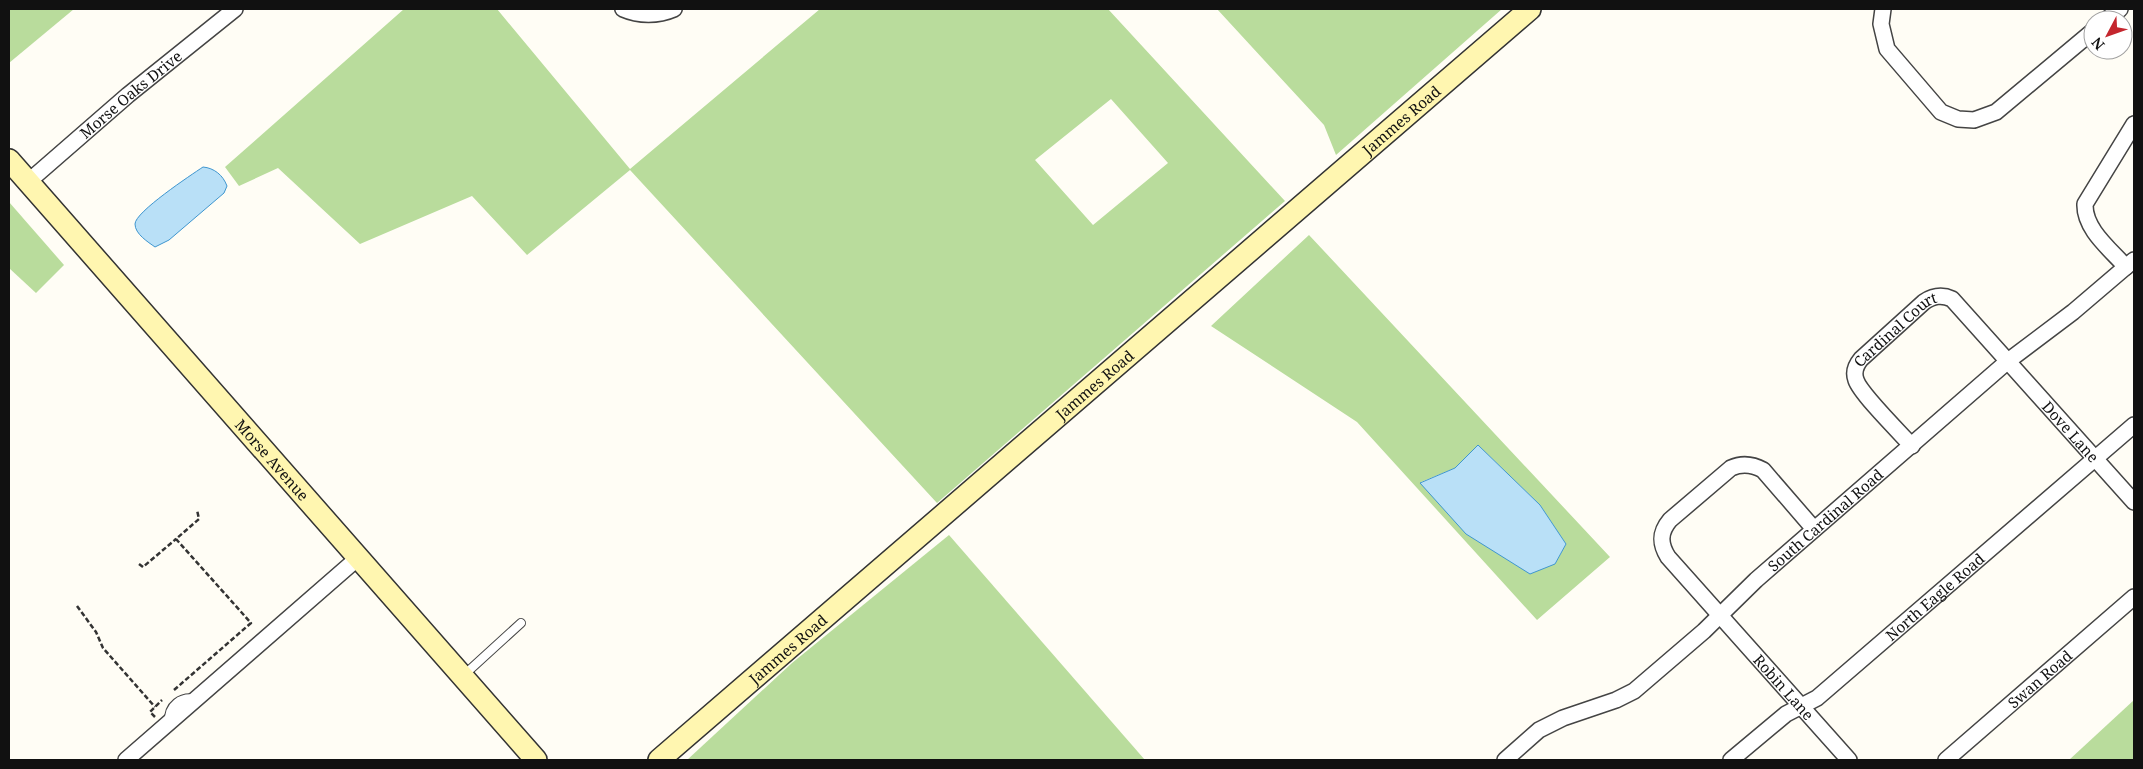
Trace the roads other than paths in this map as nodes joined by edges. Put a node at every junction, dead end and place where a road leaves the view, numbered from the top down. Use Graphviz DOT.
graph roads {
  1 [pos="235,9"];
  2 [pos="623,9"];
  3 [pos="674,9"];
  4 [pos="1530,9"];
  5 [pos="1883,9"];
  6 [pos="2083,39"];
  7 [pos="2134,124"];
  8 [pos="9,160"];
  9 [pos="28,182"];
  10 [pos="2130,264"];
  11 [pos="2008,361"];
  12 [pos="2134,425"];
  13 [pos="1912,446"];
  14 [pos="2095,459"];
  15 [pos="2134,502"];
  16 [pos="1814,529"];
  17 [pos="359,557"];
  18 [pos="2134,597"];
  19 [pos="1719,614"];
  20 [pos="521,622"];
  21 [pos="462,676"];
  22 [pos="1801,706"];
  23 [pos="126,760"];
  24 [pos="536,760"];
  25 [pos="659,760"];
  26 [pos="1505,760"];
  27 [pos="1731,760"];
  28 [pos="1849,760"];
  29 [pos="1946,760"];
  1 -- 9 [label="street, Morse Oaks Drive"];
  2 -- 3 [label="street"];
  4 -- 25 [label="street, Jammes Road"];
  5 -- 6 [label="street"];
  7 -- 10 [label="street"];
  8 -- 9 [label="street, Morse Avenue"];
  9 -- 17 [label="street, Morse Avenue"];
  10 -- 11 [label="street, South Cardinal Road"];
  11 -- 13 [label="street, South Cardinal Road"];
  11 -- 13 [label="street, Cardinal Court"];
  11 -- 14 [label="street, Dove Lane"];
  12 -- 14 [label="street, North Eagle Road"];
  13 -- 16 [label="street, South Cardinal Road"];
  14 -- 15 [label="street, Dove Lane"];
  14 -- 22 [label="street, North Eagle Road"];
  16 -- 19 [label="street, South Cardinal Road"];
  16 -- 19 [label="street, Robin Lane"];
  17 -- 21 [label="street, Morse Avenue"];
  17 -- 23 [label="street"];
  18 -- 29 [label="street, Swan Road"];
  19 -- 22 [label="street, Robin Lane"];
  19 -- 26 [label="street, South Cardinal Road"];
  20 -- 21 [label="lane"];
  21 -- 24 [label="street, Morse Avenue"];
  22 -- 27 [label="street, North Eagle Road"];
  22 -- 28 [label="street, Robin Lane"];
}
